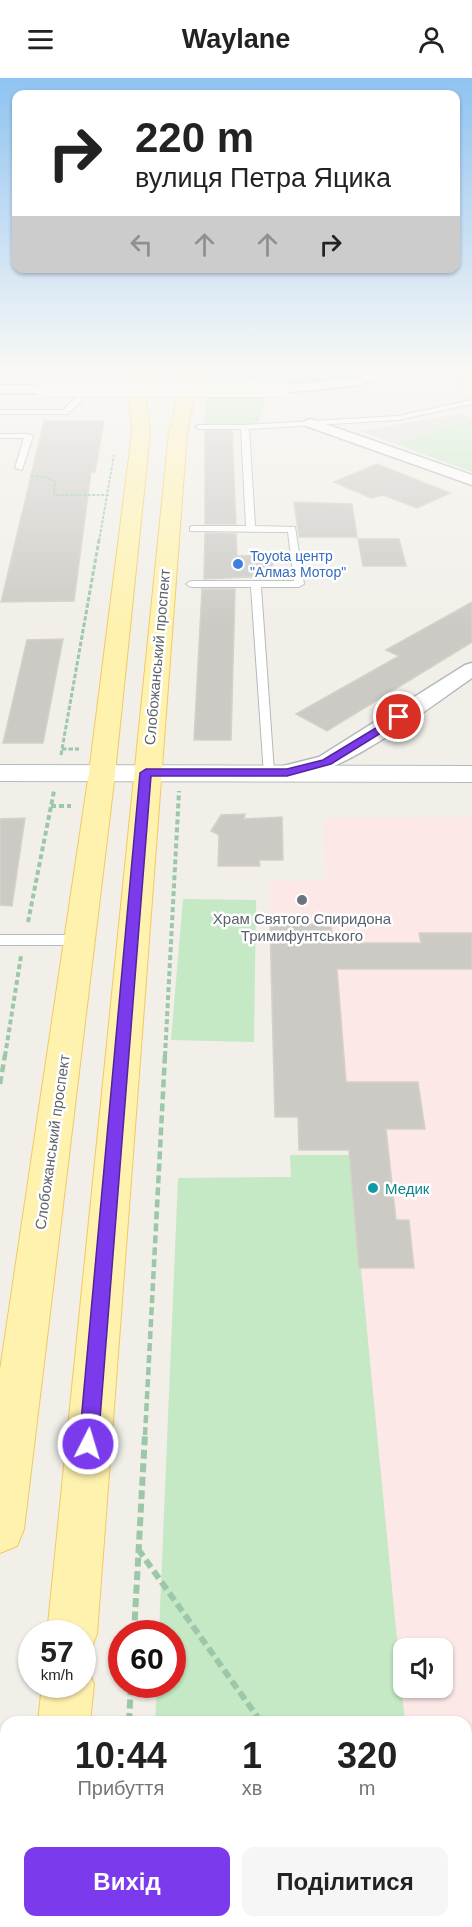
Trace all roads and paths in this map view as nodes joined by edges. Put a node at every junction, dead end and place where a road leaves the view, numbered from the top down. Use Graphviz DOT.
graph roads {
  1 [pos="23,454"];
  2 [pos="123,454"];
  3 [pos="127,454"];
  4 [pos="186,454"];
  5 [pos="247,454"];
  6 [pos="399,454"];
  7 [pos="19,468"];
  8 [pos="472,480"];
  9 [pos="107,495"];
  10 [pos="194,529"];
  11 [pos="251,529"];
  12 [pos="191,584"];
  13 [pos="256,584"];
  14 [pos="472,669"];
  15 [pos="278,772"];
  16 [pos="0,773"];
  17 [pos="58,773"];
  18 [pos="102,773"];
  19 [pos="146,773"];
  20 [pos="180,773"];
  21 [pos="472,774"];
  22 [pos="0,940"];
  23 [pos="24,940"];
  24 [pos="80,940"];
  25 [pos="0,1084"];
  26 [pos="5,1457"];
  27 [pos="0,1529"];
  28 [pos="138,1549"];
  29 [pos="73,1620"];
  30 [pos="135,1620"];
  31 [pos="67,1698"];
  32 [pos="130,1698"];
  33 [pos="65,1716"];
  34 [pos="129,1716"];
  35 [pos="257,1716"];
  1 -- 7 [label="lane"];
  2 -- 9 [label="path"];
  3 -- 18 [label="main road, Слобожанський проспект"];
  4 -- 19 [label="main road, Слобожанський проспект"];
  5 -- 11 [label="lane"];
  6 -- 8 [label="street"];
  7 -- 9 [label="path"];
  9 -- 17 [label="path"];
  10 -- 11 [label="lane"];
  11 -- 13 [label="lane"];
  12 -- 13 [label="lane"];
  13 -- 15 [label="lane"];
  14 -- 15 [label="street"];
  15 -- 20 [label="street"];
  15 -- 21 [label="street"];
  16 -- 17 [label="street"];
  17 -- 18 [label="street"];
  17 -- 23 [label="path"];
  18 -- 19 [label="street"];
  18 -- 24 [label="main road, Слобожанський проспект"];
  19 -- 20 [label="street"];
  19 -- 29 [label="main road, Слобожанський проспект"];
  20 -- 28 [label="path"];
  22 -- 23 [label="lane"];
  23 -- 24 [label="lane"];
  23 -- 25 [label="path"];
  24 -- 26 [label="main road, Слобожанський проспект"];
  26 -- 27 [label="main road, Слобожанський проспект"];
  28 -- 30 [label="path"];
  28 -- 35 [label="path"];
  31 -- 33 [label="main road"];
  32 -- 34 [label="path"];
}
